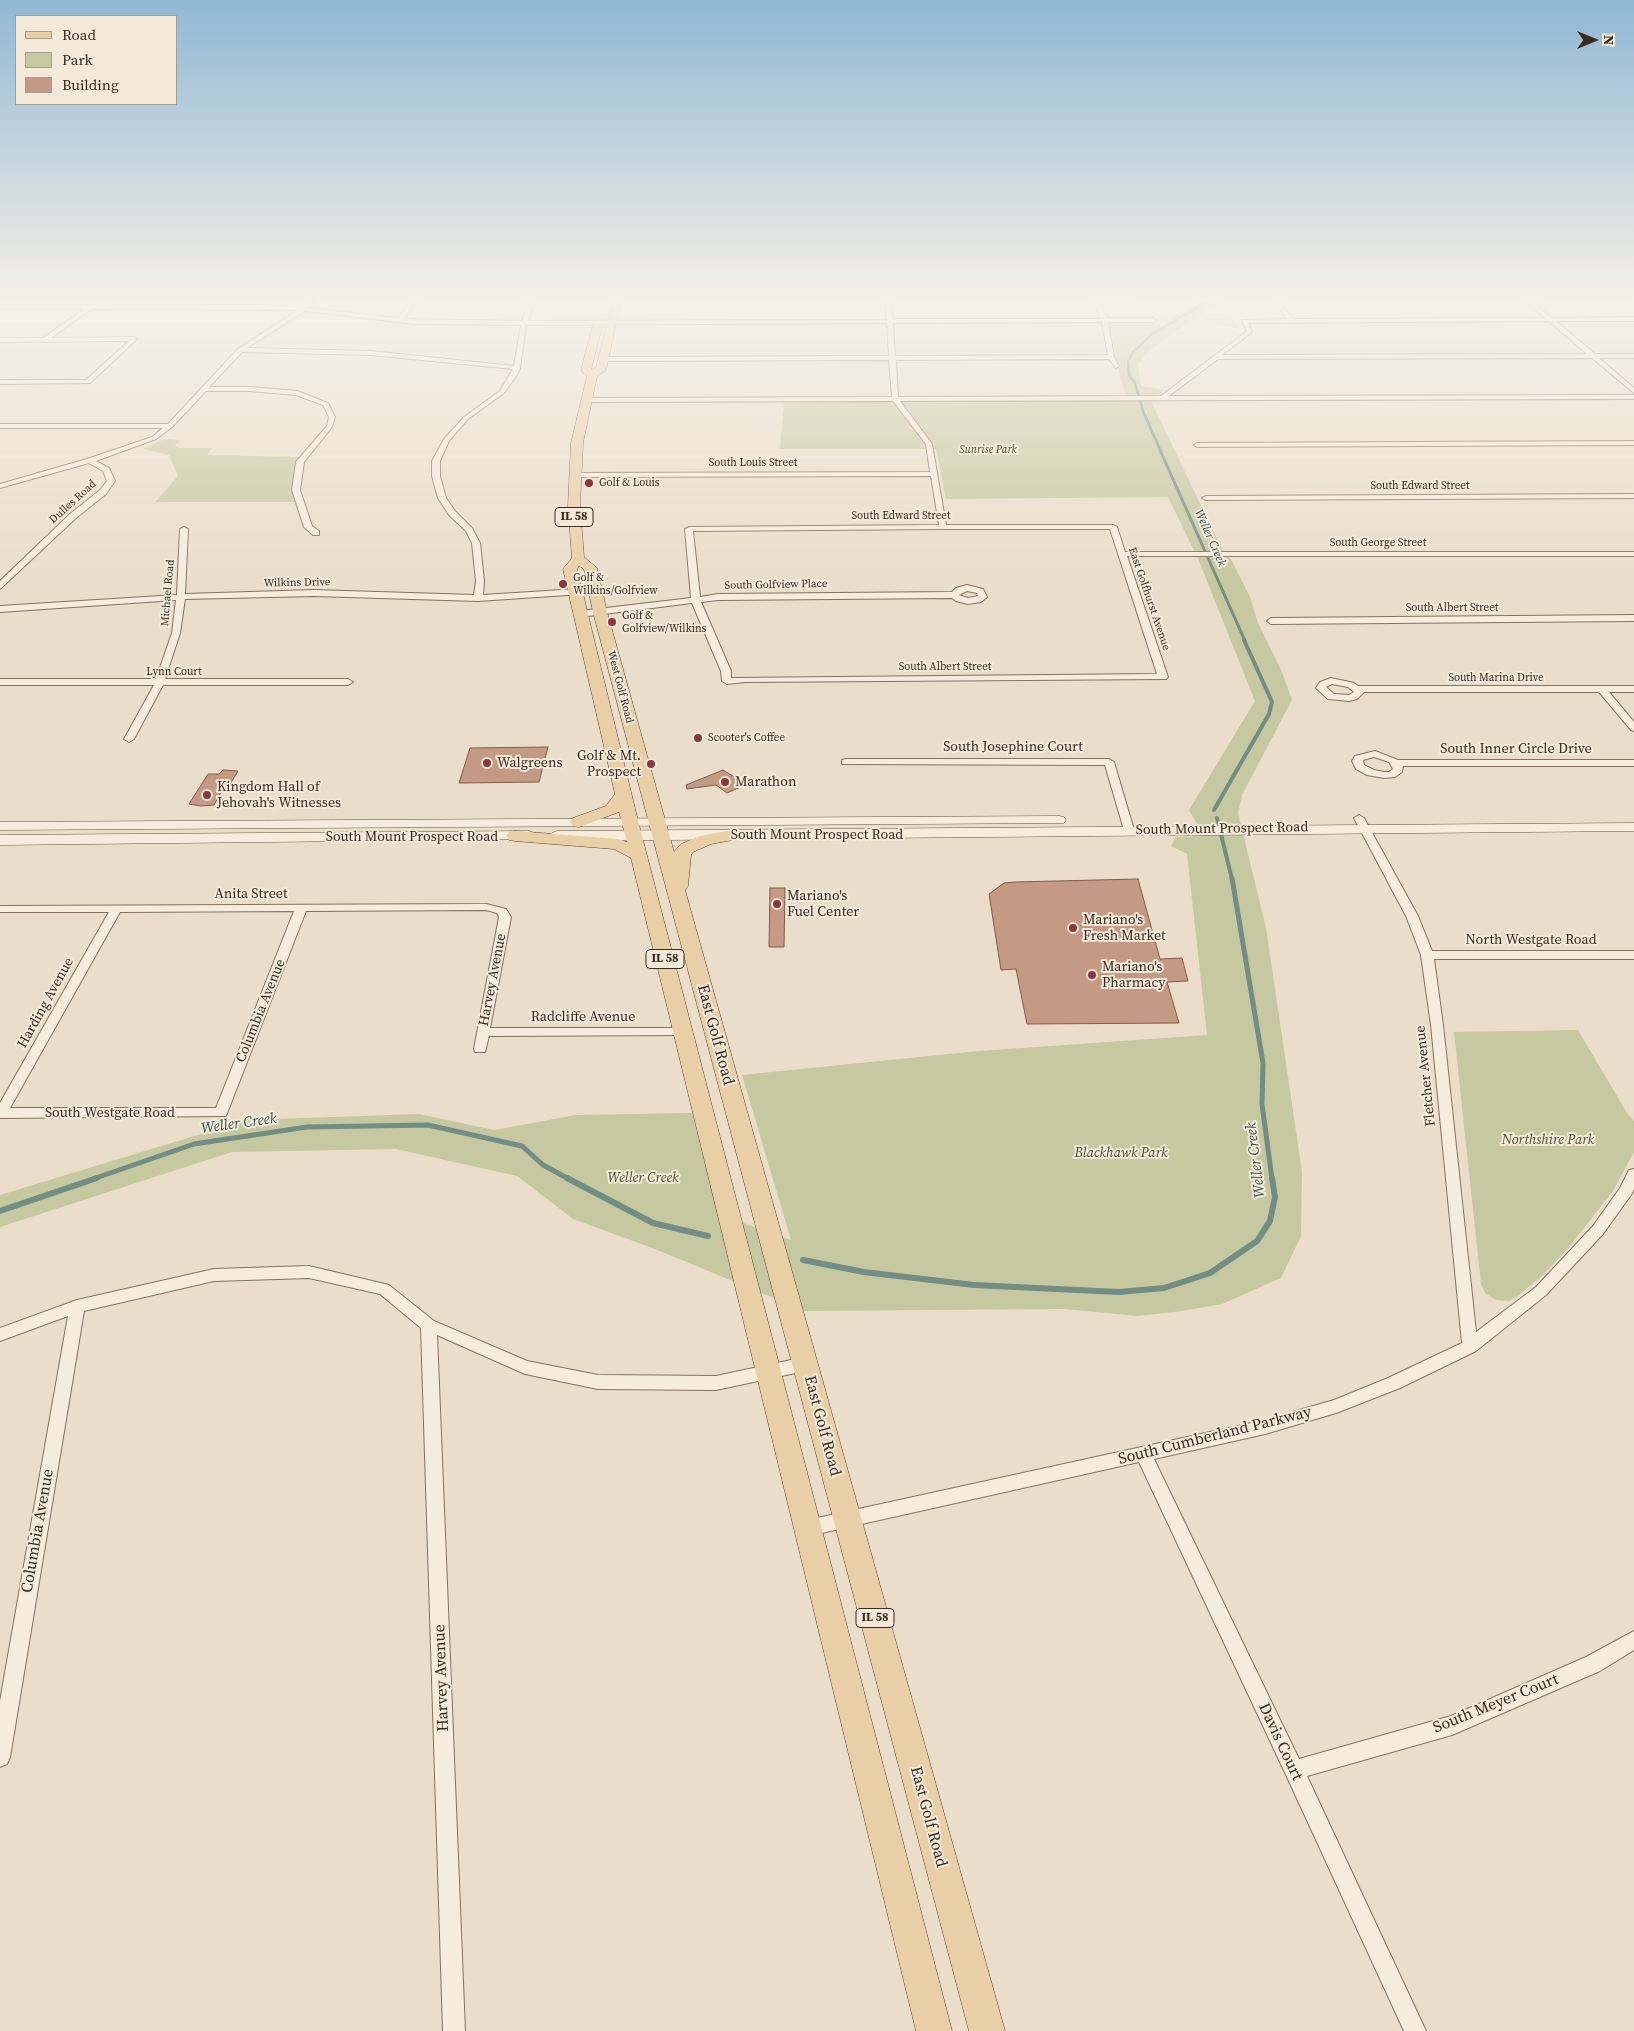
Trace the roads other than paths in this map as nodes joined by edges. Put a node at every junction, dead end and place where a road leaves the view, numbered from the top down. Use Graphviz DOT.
graph roads {
  1 [pos="198,396"];
  2 [pos="304,396"];
  3 [pos="497,396"];
  4 [pos="587,396"];
  5 [pos="895,396"];
  6 [pos="1164,397"];
  7 [pos="1634,397"];
  8 [pos="895,399"];
  9 [pos="586,400"];
  10 [pos="0,426"];
  11 [pos="170,426"];
  12 [pos="1634,443"];
  13 [pos="1197,445"];
  14 [pos="90,461"];
  15 [pos="932,474"];
  16 [pos="574,475"];
  17 [pos="0,486"];
  18 [pos="1634,496"];
  19 [pos="1206,498"];
  20 [pos="943,527"];
  21 [pos="1113,527"];
  22 [pos="184,529"];
  23 [pos="316,533"];
  24 [pos="1122,554"];
  25 [pos="1634,554"];
  26 [pos="578,558"];
  27 [pos="0,586"];
  28 [pos="594,591"];
  29 [pos="575,593"];
  30 [pos="954,595"];
  31 [pos="181,597"];
  32 [pos="478,598"];
  33 [pos="696,601"];
  34 [pos="0,610"];
  35 [pos="600,612"];
  36 [pos="580,614"];
  37 [pos="1634,618"];
  38 [pos="1271,621"];
  39 [pos="1164,677"];
  40 [pos="0,682"];
  41 [pos="348,682"];
  42 [pos="159,684"];
  43 [pos="1358,689"];
  44 [pos="1634,689"];
  45 [pos="1602,690"];
  46 [pos="1634,728"];
  47 [pos="129,739"];
  48 [pos="846,762"];
  49 [pos="1397,763"];
  50 [pos="1634,763"];
  51 [pos="624,794"];
  52 [pos="1634,817"];
  53 [pos="579,822"];
  54 [pos="1361,823"];
  55 [pos="1127,825"];
  56 [pos="0,826"];
  57 [pos="1634,826"];
  58 [pos="632,829"];
  59 [pos="659,829"];
  60 [pos="515,836"];
  61 [pos="727,836"];
  62 [pos="0,840"];
  63 [pos="639,856"];
  64 [pos="678,898"];
  65 [pos="0,909"];
  66 [pos="116,909"];
  67 [pos="301,909"];
  68 [pos="502,910"];
  69 [pos="1427,955"];
  70 [pos="1634,955"];
  71 [pos="483,1032"];
  72 [pos="684,1032"];
  73 [pos="480,1049"];
  74 [pos="1,1113"];
  75 [pos="221,1113"];
  76 [pos="1634,1174"];
  77 [pos="77,1306"];
  78 [pos="429,1325"];
  79 [pos="0,1335"];
  80 [pos="1470,1346"];
  81 [pos="805,1364"];
  82 [pos="770,1372"];
  83 [pos="1143,1454"];
  84 [pos="848,1519"];
  85 [pos="808,1528"];
  86 [pos="1634,1640"];
  87 [pos="0,1757"];
  88 [pos="1294,1770"];
  89 [pos="454,2031"];
  90 [pos="934,2031"];
  91 [pos="987,2031"];
  92 [pos="1415,2031"];
  1 -- 11 [label="street, Dulles Road"];
  2 -- 23 [label="street"];
  3 -- 32 [label="street"];
  4 -- 9 [label="main road, West Golf Road / IL 58"];
  5 -- 8 [label="street"];
  6 -- 7 [label="street"];
  6 -- 8 [label="street"];
  8 -- 9 [label="street"];
  8 -- 15 [label="street"];
  9 -- 16 [label="main road, West Golf Road / IL 58"];
  10 -- 11 [label="street"];
  11 -- 14 [label="street, Dulles Road"];
  12 -- 13 [label="street"];
  14 -- 17 [label="street"];
  14 -- 27 [label="street, Dulles Road"];
  15 -- 16 [label="street, South Louis Street"];
  15 -- 20 [label="street"];
  16 -- 26 [label="main road, West Golf Road / IL 58"];
  18 -- 19 [label="street, South Edward Street"];
  20 -- 21 [label="street, South Edward Street"];
  20 -- 33 [label="street, South Edward Street"];
  21 -- 24 [label="street, East Golfhurst Avenue"];
  22 -- 31 [label="street, Michael Road"];
  24 -- 25 [label="street, South George Street"];
  24 -- 39 [label="street, East Golfhurst Avenue"];
  26 -- 28 [label="main road, West Golf Road / IL 58"];
  26 -- 29 [label="main road, West Golf Road / IL 58"];
  28 -- 29 [label="street, Wilkins Drive"];
  28 -- 35 [label="main road, West Golf Road / IL 58"];
  29 -- 32 [label="street, Wilkins Drive"];
  29 -- 36 [label="main road, West Golf Road / IL 58"];
  30 -- 33 [label="street, South Golfview Place"];
  31 -- 32 [label="street, Wilkins Drive"];
  31 -- 34 [label="street, Wilkins Drive"];
  31 -- 42 [label="street, Michael Road"];
  33 -- 35 [label="street, South Golfview Place"];
  33 -- 39 [label="street, South Albert Street"];
  35 -- 36 [label="street, South Golfview Place"];
  35 -- 59 [label="main road, West Golf Road / IL 58"];
  36 -- 51 [label="main road, West Golf Road / IL 58"];
  37 -- 38 [label="street, South Albert Street"];
  40 -- 42 [label="street, Lynn Court"];
  41 -- 42 [label="street, Lynn Court"];
  42 -- 47 [label="street, Michael Road"];
  43 -- 45 [label="street, South Marina Drive"];
  44 -- 45 [label="street, South Marina Drive"];
  45 -- 46 [label="street"];
  48 -- 55 [label="street, South Josephine Court"];
  49 -- 50 [label="street, South Inner Circle Drive"];
  51 -- 53 [label="main road"];
  51 -- 58 [label="main road, West Golf Road / IL 58"];
  52 -- 54 [label="main road, South Mount Prospect Road"];
  53 -- 56 [label="main road, South Mount Prospect Road"];
  53 -- 58 [label="main road, South Mount Prospect Road"];
  54 -- 55 [label="main road, South Mount Prospect Road"];
  54 -- 57 [label="main road, South Mount Prospect Road"];
  54 -- 69 [label="street, Fletcher Avenue"];
  55 -- 59 [label="main road, South Mount Prospect Road"];
  55 -- 61 [label="main road, South Mount Prospect Road"];
  58 -- 59 [label="main road, South Mount Prospect Road"];
  58 -- 60 [label="main road, South Mount Prospect Road"];
  58 -- 63 [label="main road, East Golf Road / IL 58"];
  59 -- 61 [label="main road, South Mount Prospect Road"];
  59 -- 64 [label="main road, East Golf Road / IL 58"];
  60 -- 62 [label="main road, South Mount Prospect Road"];
  60 -- 63 [label="main road"];
  61 -- 64 [label="main road"];
  63 -- 72 [label="main road, East Golf Road / IL 58"];
  64 -- 81 [label="main road, East Golf Road / IL 58"];
  65 -- 66 [label="street, Anita Street"];
  66 -- 67 [label="street, Anita Street"];
  66 -- 74 [label="street, Harding Avenue"];
  67 -- 68 [label="street, Anita Street"];
  67 -- 75 [label="street, Columbia Avenue"];
  68 -- 71 [label="street, Harvey Avenue"];
  69 -- 70 [label="street, North Westgate Road"];
  69 -- 80 [label="street, Fletcher Avenue"];
  71 -- 72 [label="street, Radcliffe Avenue"];
  71 -- 73 [label="street, Harvey Avenue"];
  72 -- 82 [label="main road, East Golf Road / IL 58"];
  74 -- 75 [label="street, South Westgate Road"];
  76 -- 80 [label="street, South Cumberland Parkway"];
  77 -- 78 [label="street"];
  77 -- 79 [label="street"];
  77 -- 87 [label="street, Columbia Avenue"];
  78 -- 82 [label="street"];
  78 -- 89 [label="street, Harvey Avenue"];
  80 -- 83 [label="street, South Cumberland Parkway"];
  81 -- 82 [label="street"];
  81 -- 84 [label="main road, East Golf Road / IL 58"];
  82 -- 85 [label="main road, East Golf Road / IL 58"];
  83 -- 84 [label="street, South Cumberland Parkway"];
  83 -- 88 [label="street, Davis Court"];
  84 -- 85 [label="street, South Cumberland Parkway"];
  84 -- 91 [label="main road, East Golf Road / IL 58"];
  85 -- 90 [label="main road, East Golf Road / IL 58"];
  86 -- 88 [label="street, South Meyer Court"];
  88 -- 92 [label="street, Davis Court"];
}
